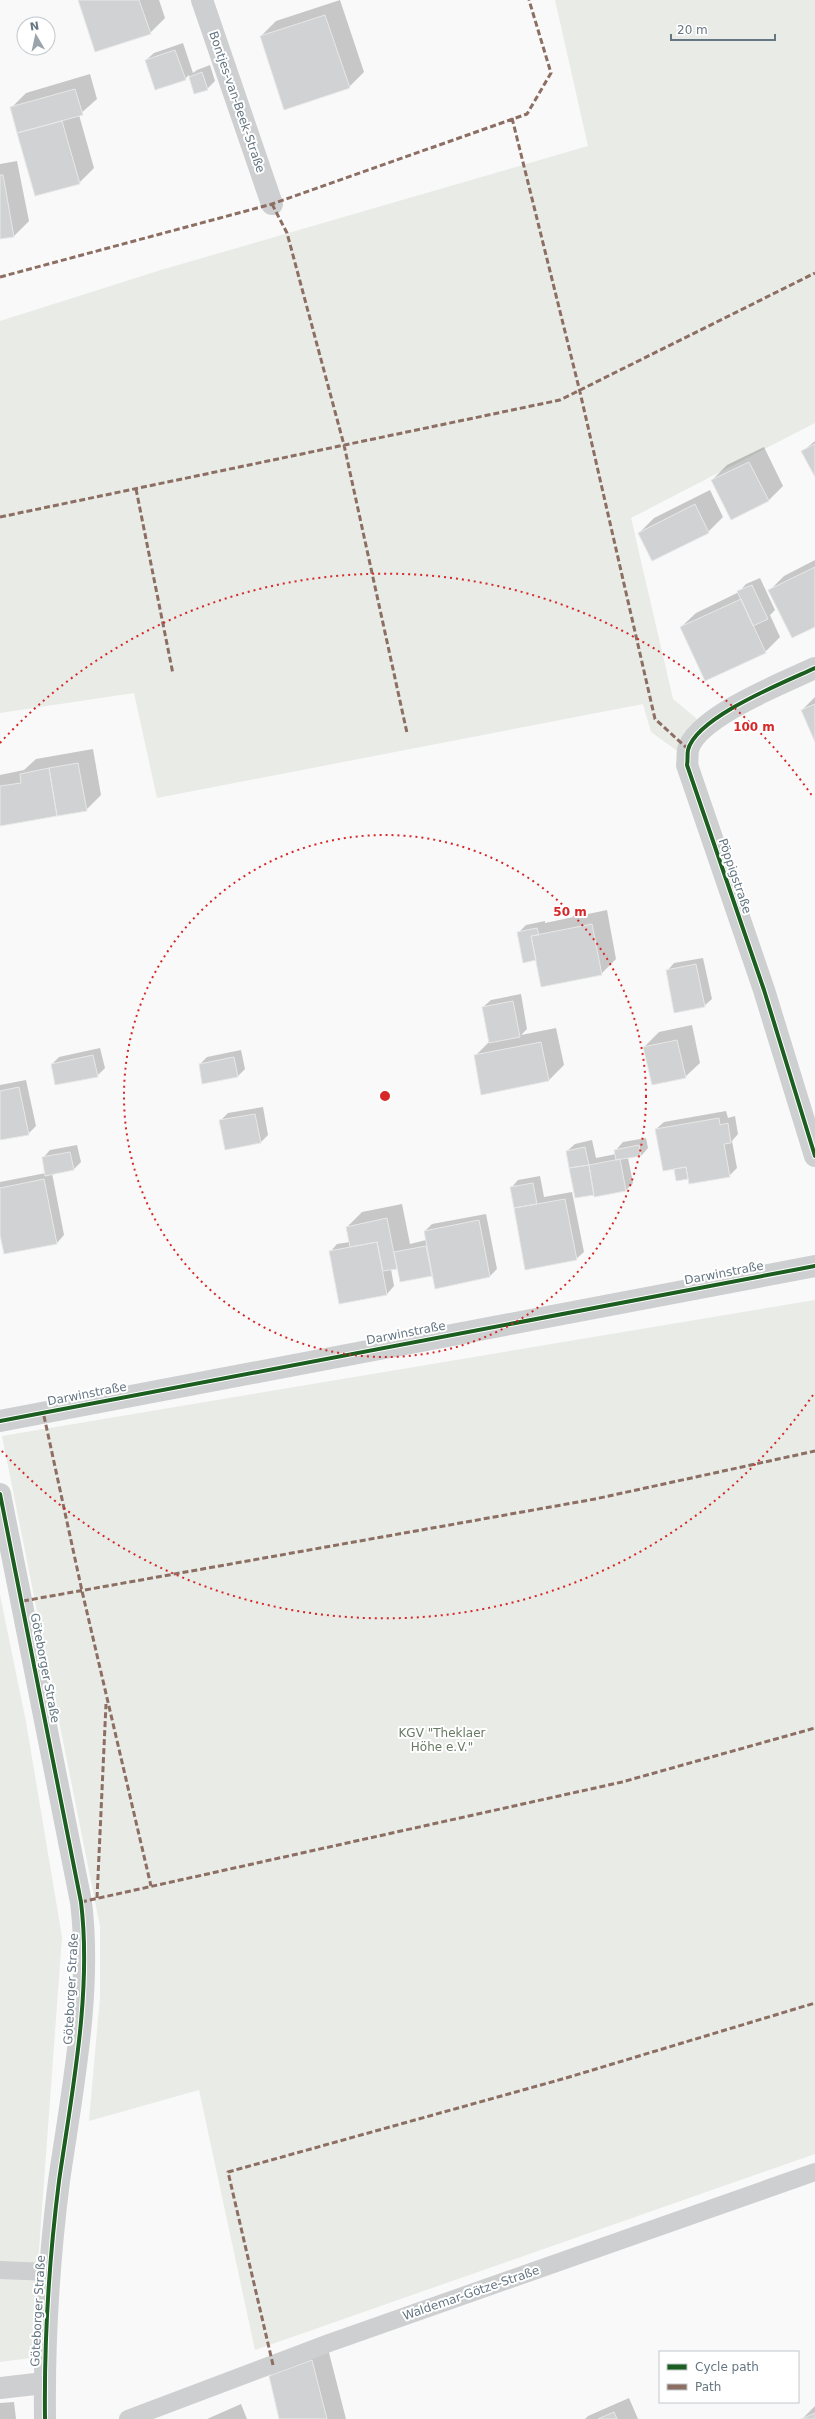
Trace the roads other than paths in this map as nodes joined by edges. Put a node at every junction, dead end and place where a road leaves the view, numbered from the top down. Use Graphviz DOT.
graph roads {
  1 [pos="202,0"];
  2 [pos="272,204"];
  3 [pos="815,668"];
  4 [pos="815,1156"];
  5 [pos="815,1266"];
  6 [pos="0,1421"];
  7 [pos="0,1494"];
  8 [pos="815,2172"];
  9 [pos="0,2270"];
  10 [pos="49,2272"];
  11 [pos="44,2382"];
  12 [pos="0,2388"];
  13 [pos="45,2419"];
  14 [pos="128,2419"];
  1 -- 2 [label="street, Bontjes-van-Beek-Straße"];
  3 -- 4 [label="street, Pöppigstraße"];
  5 -- 6 [label="street, Darwinstraße"];
  7 -- 10 [label="street, Göteborger Straße"];
  8 -- 14 [label="lane, Waldemar-Götze-Straße"];
  9 -- 10 [label="lane"];
  10 -- 11 [label="street, Göteborger Straße"];
  11 -- 12 [label="street"];
  11 -- 13 [label="street, Göteborger Straße"];
}
